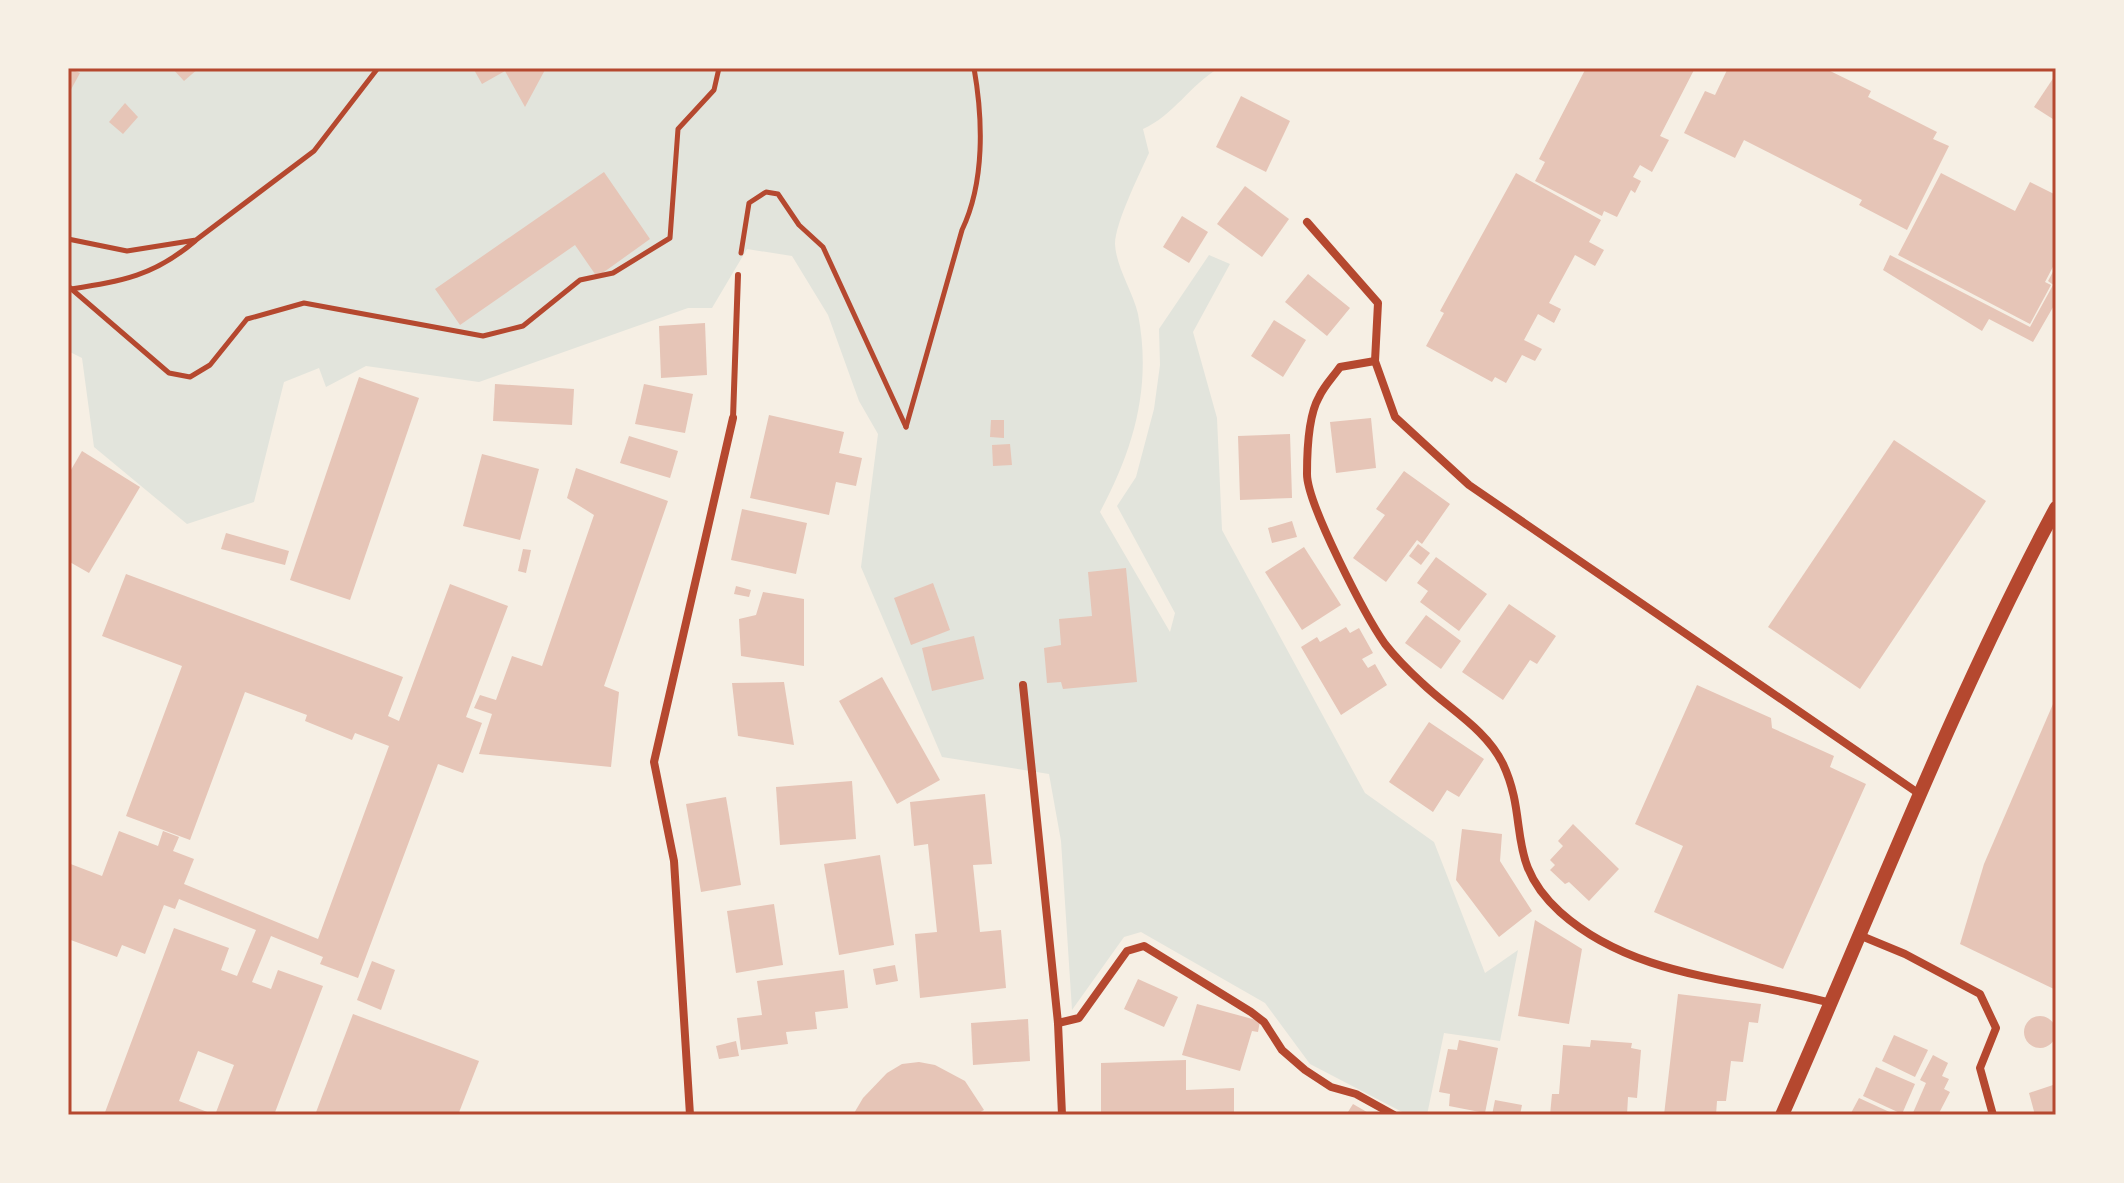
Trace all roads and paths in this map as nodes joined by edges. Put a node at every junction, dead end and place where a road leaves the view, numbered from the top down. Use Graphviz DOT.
graph roads {
  1 [pos="378,68"];
  2 [pos="719,68"];
  3 [pos="974,68"];
  4 [pos="1307,222"];
  5 [pos="68,239"];
  6 [pos="196,240"];
  7 [pos="738,275"];
  8 [pos="69,287"];
  9 [pos="1375,361"];
  10 [pos="733,418"];
  11 [pos="2056,508"];
  12 [pos="1023,685"];
  13 [pos="1918,793"];
  14 [pos="1859,935"];
  15 [pos="1831,1003"];
  16 [pos="1058,1023"];
  17 [pos="690,1115"];
  18 [pos="1062,1115"];
  19 [pos="1394,1115"];
  20 [pos="1782,1115"];
  21 [pos="1993,1115"];
  1 -- 6 [label="path"];
  2 -- 8 [label="path"];
  3 -- 7 [label="path"];
  4 -- 9 [label="street"];
  5 -- 6 [label="path"];
  6 -- 8 [label="path"];
  7 -- 10 [label="lane"];
  9 -- 13 [label="street"];
  9 -- 15 [label="street"];
  10 -- 17 [label="street"];
  11 -- 13 [label="street"];
  12 -- 16 [label="street"];
  13 -- 14 [label="street"];
  14 -- 15 [label="street"];
  14 -- 21 [label="street"];
  15 -- 20 [label="street"];
  16 -- 18 [label="street"];
  16 -- 19 [label="street"];
}
